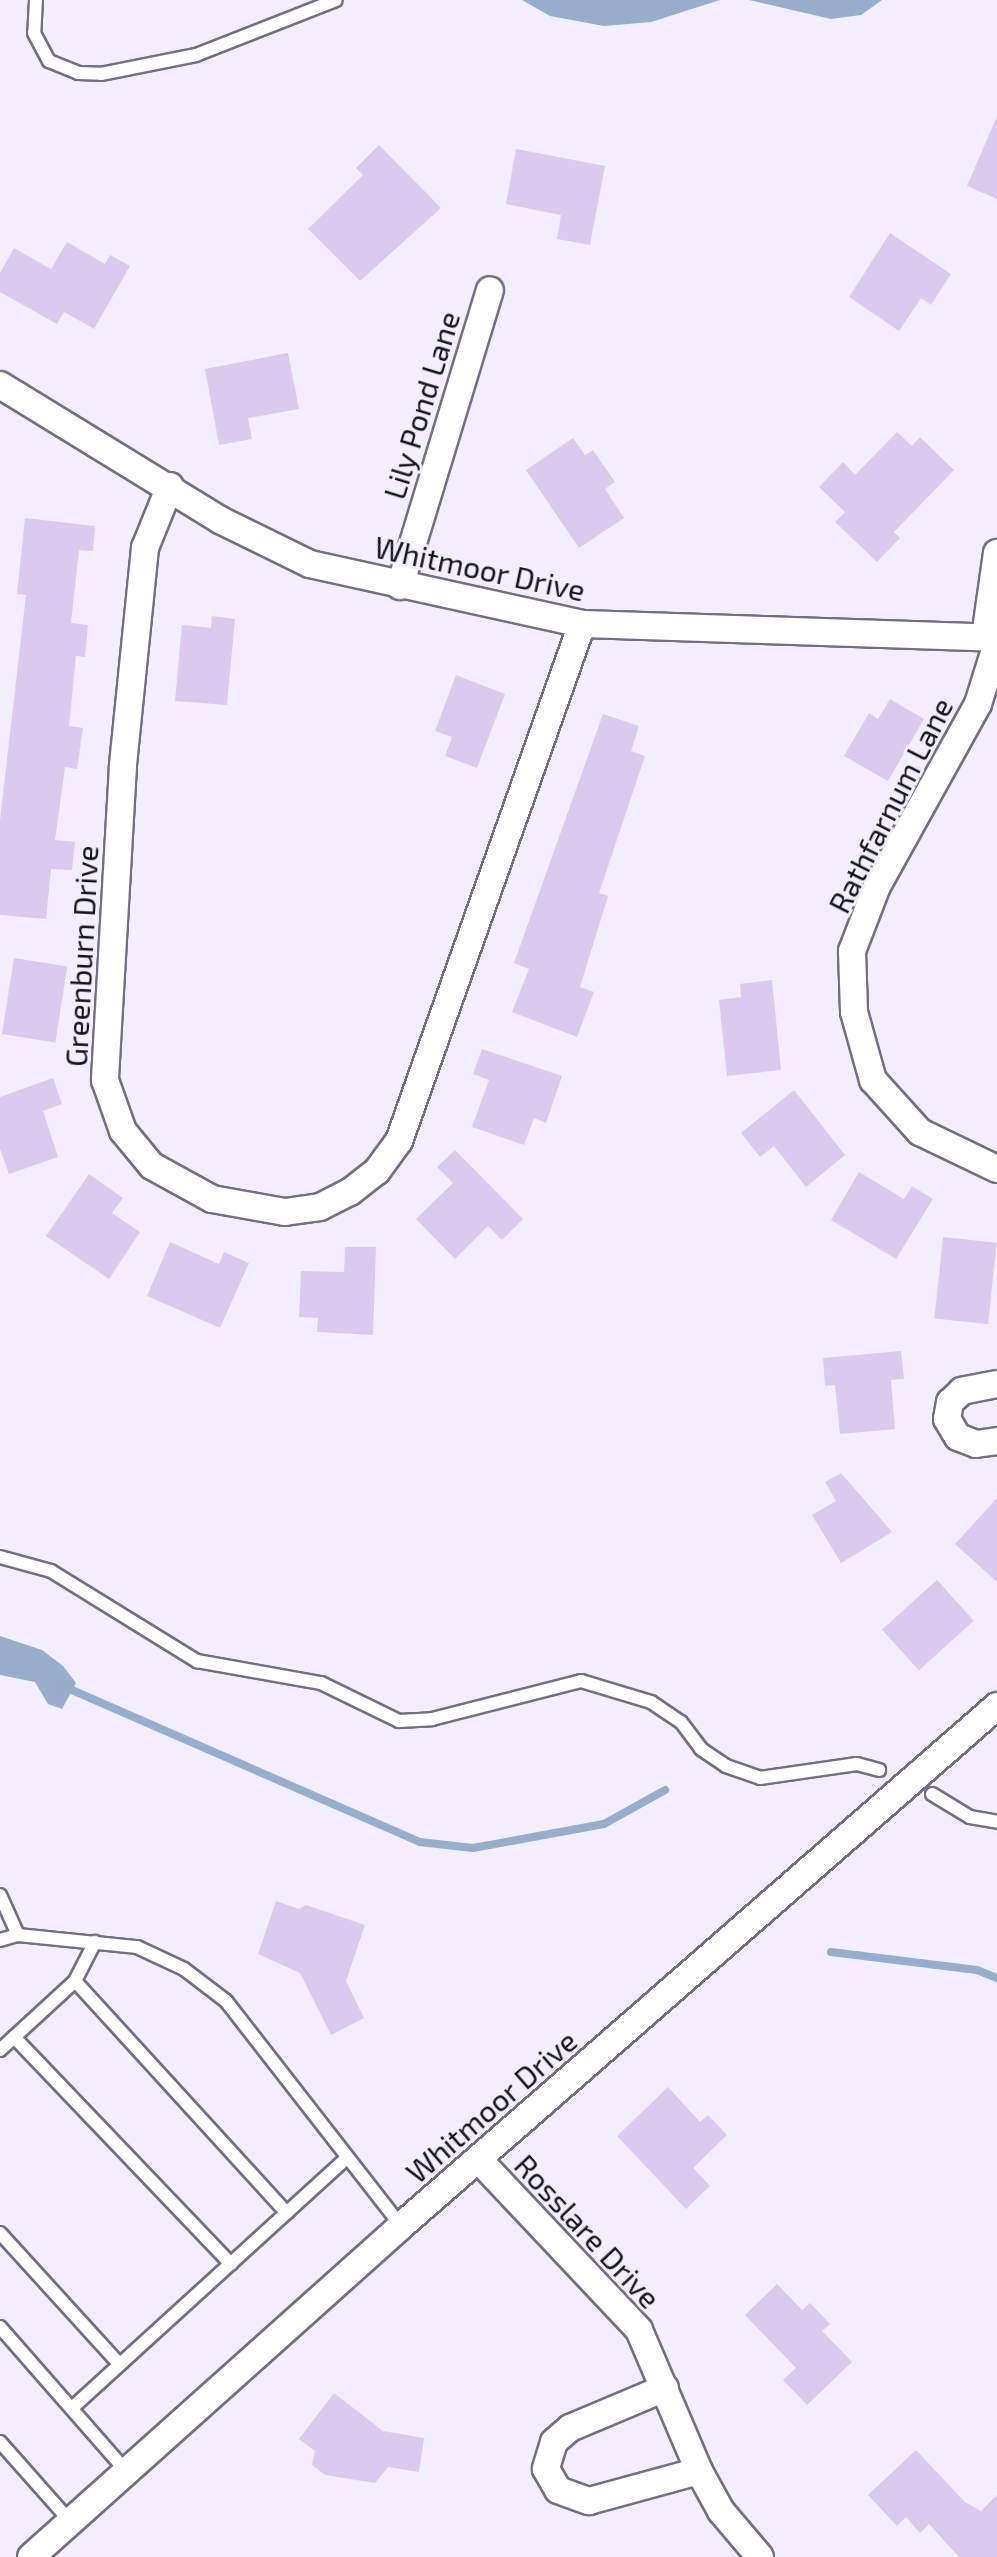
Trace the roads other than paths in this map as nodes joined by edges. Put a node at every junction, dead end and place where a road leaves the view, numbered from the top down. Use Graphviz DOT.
graph roads {
  1 [pos="36,0"];
  2 [pos="336,0"];
  3 [pos="490,290"];
  4 [pos="0,385"];
  5 [pos="170,486"];
  6 [pos="997,553"];
  7 [pos="400,586"];
  8 [pos="582,624"];
  9 [pos="993,639"];
  10 [pos="997,1169"];
  11 [pos="997,1384"];
  12 [pos="997,1441"];
  13 [pos="0,1557"];
  14 [pos="997,1706"];
  15 [pos="879,1770"];
  16 [pos="932,1794"];
  17 [pos="997,1822"];
  18 [pos="0,1895"];
  19 [pos="18,1935"];
  20 [pos="0,1940"];
  21 [pos="95,1942"];
  22 [pos="75,1981"];
  23 [pos="14,2037"];
  24 [pos="0,2050"];
  25 [pos="345,2160"];
  26 [pos="479,2160"];
  27 [pos="287,2213"];
  28 [pos="401,2226"];
  29 [pos="0,2233"];
  30 [pos="231,2264"];
  31 [pos="0,2327"];
  32 [pos="120,2365"];
  33 [pos="665,2388"];
  34 [pos="72,2408"];
  35 [pos="0,2442"];
  36 [pos="699,2471"];
  37 [pos="127,2472"];
  38 [pos="69,2520"];
  39 [pos="31,2557"];
  40 [pos="760,2557"];
  1 -- 2 [label="lane"];
  3 -- 7 [label="street, Lily Pond Lane"];
  4 -- 5 [label="street, Whitmoor Drive"];
  5 -- 7 [label="street, Whitmoor Drive"];
  5 -- 8 [label="street, Greenburn Drive"];
  6 -- 9 [label="street, Rathfarnum Lane"];
  7 -- 8 [label="street, Whitmoor Drive"];
  8 -- 9 [label="street, Whitmoor Drive"];
  9 -- 10 [label="street, Rathfarnum Lane"];
  11 -- 12 [label="street"];
  13 -- 15 [label="lane"];
  14 -- 26 [label="street, Whitmoor Drive"];
  16 -- 17 [label="lane"];
  18 -- 19 [label="lane"];
  19 -- 20 [label="lane"];
  19 -- 21 [label="lane"];
  21 -- 22 [label="lane"];
  21 -- 25 [label="lane"];
  22 -- 23 [label="lane"];
  22 -- 27 [label="lane"];
  23 -- 24 [label="lane"];
  23 -- 30 [label="lane"];
  25 -- 27 [label="lane"];
  25 -- 28 [label="lane"];
  26 -- 28 [label="street, Whitmoor Drive"];
  26 -- 33 [label="street, Rosslare Drive"];
  27 -- 30 [label="lane"];
  28 -- 37 [label="street, Whitmoor Drive"];
  29 -- 32 [label="lane"];
  30 -- 32 [label="lane"];
  31 -- 34 [label="lane"];
  32 -- 34 [label="lane"];
  33 -- 36 [label="street, Rosslare Drive"];
  33 -- 36 [label="street"];
  34 -- 37 [label="lane"];
  35 -- 38 [label="lane"];
  36 -- 40 [label="street, Rosslare Drive"];
  37 -- 38 [label="street, Whitmoor Drive"];
  38 -- 39 [label="street, Whitmoor Drive"];
}
